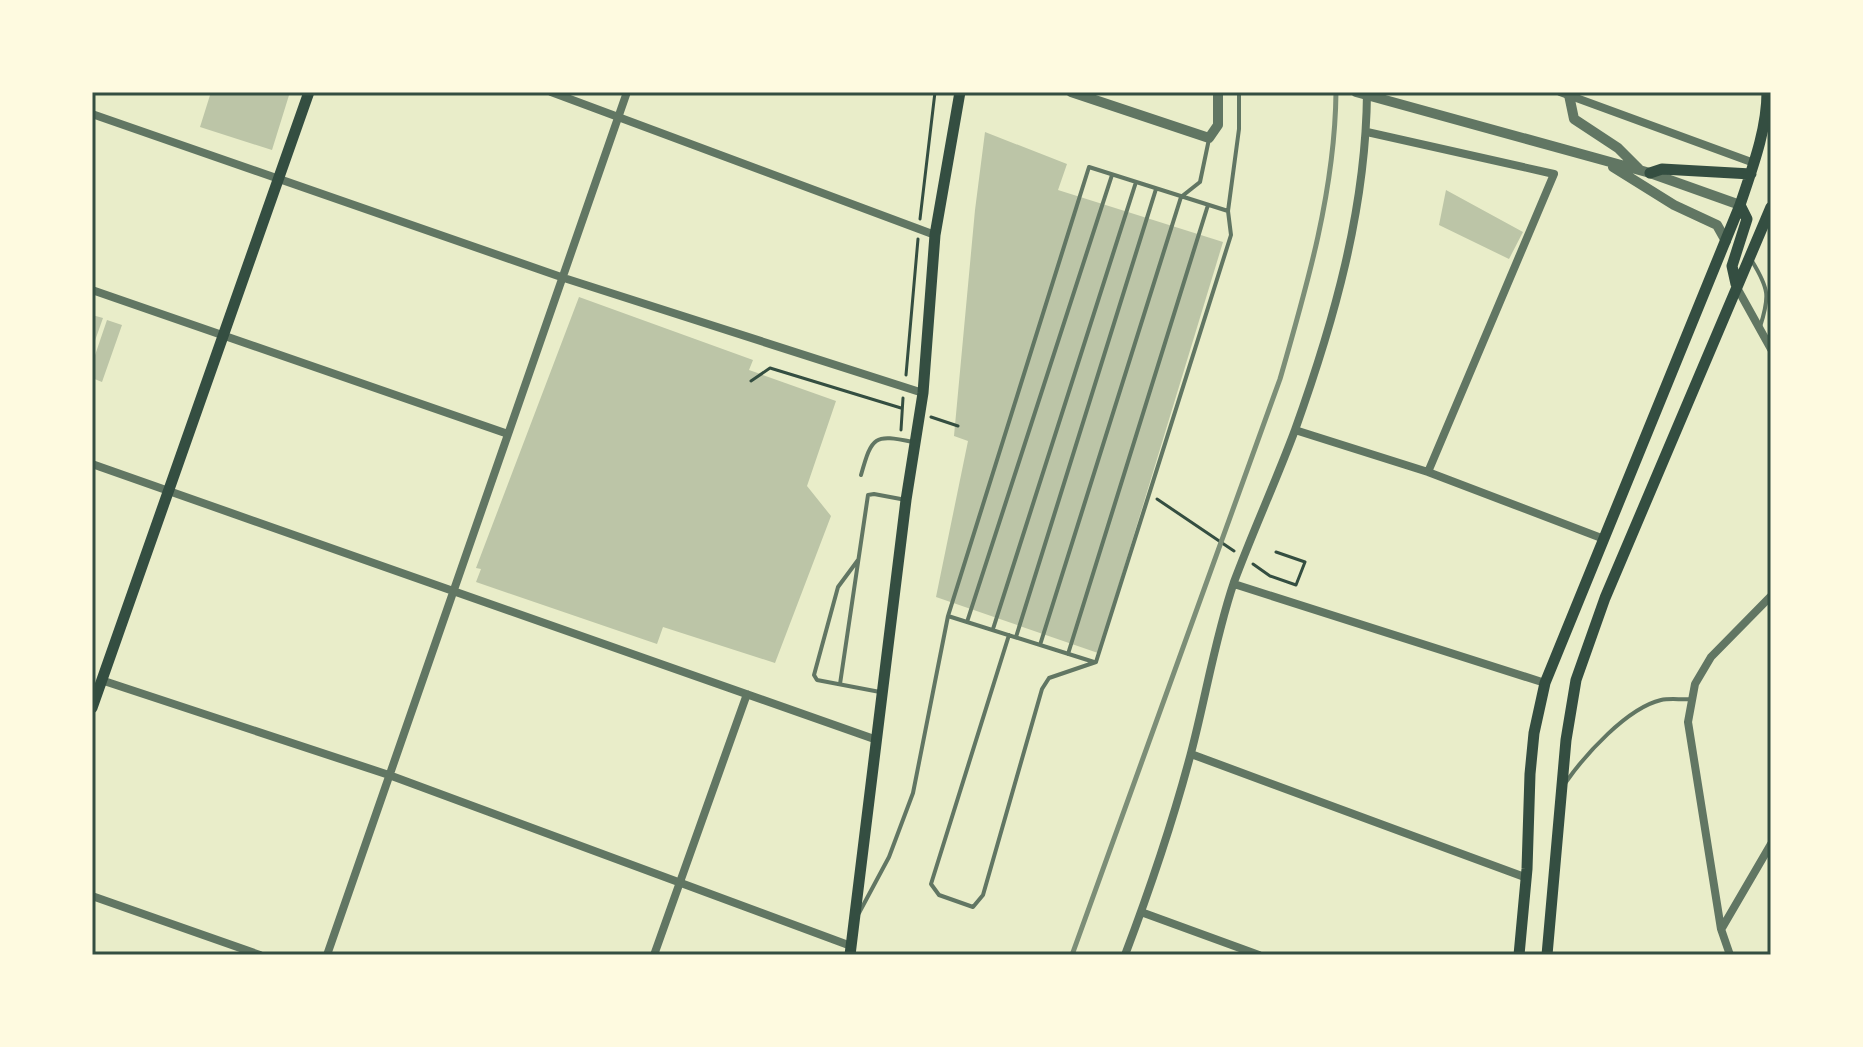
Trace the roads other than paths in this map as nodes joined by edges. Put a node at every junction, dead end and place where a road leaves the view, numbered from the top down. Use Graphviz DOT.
graph roads {
  1 [pos="309,92"];
  2 [pos="551,92"];
  3 [pos="627,92"];
  4 [pos="960,92"];
  5 [pos="1071,92"];
  6 [pos="1218,92"];
  7 [pos="1239,92"];
  8 [pos="1356,92"];
  9 [pos="1367,92"];
  10 [pos="1767,92"];
  11 [pos="1564,94"];
  12 [pos="92,114"];
  13 [pos="619,117"];
  14 [pos="1367,132"];
  15 [pos="1209,138"];
  16 [pos="1603,161"];
  17 [pos="1752,168"];
  18 [pos="1645,172"];
  19 [pos="1112,175"];
  20 [pos="279,179"];
  21 [pos="1136,182"];
  22 [pos="1157,189"];
  23 [pos="1181,197"];
  24 [pos="1208,205"];
  25 [pos="1740,205"];
  26 [pos="1771,207"];
  27 [pos="1228,211"];
  28 [pos="935,235"];
  29 [pos="1726,241"];
  30 [pos="1749,256"];
  31 [pos="564,278"];
  32 [pos="1736,285"];
  33 [pos="92,290"];
  34 [pos="1760,328"];
  35 [pos="223,336"];
  36 [pos="1771,349"];
  37 [pos="923,393"];
  38 [pos="1295,430"];
  39 [pos="508,434"];
  40 [pos="916,442"];
  41 [pos="92,464"];
  42 [pos="1428,472"];
  43 [pos="861,475"];
  44 [pos="170,490"];
  45 [pos="906,500"];
  46 [pos="1604,539"];
  47 [pos="859,558"];
  48 [pos="1234,584"];
  49 [pos="454,589"];
  50 [pos="1771,596"];
  51 [pos="948,616"];
  52 [pos="967,622"];
  53 [pos="993,629"];
  54 [pos="1009,635"];
  55 [pos="1016,637"];
  56 [pos="1040,645"];
  57 [pos="1068,654"];
  58 [pos="1096,662"];
  59 [pos="101,680"];
  60 [pos="1545,683"];
  61 [pos="840,684"];
  62 [pos="883,693"];
  63 [pos="747,694"];
  64 [pos="1692,699"];
  65 [pos="92,708"];
  66 [pos="877,740"];
  67 [pos="1191,754"];
  68 [pos="389,775"];
  69 [pos="1562,787"];
  70 [pos="1771,844"];
  71 [pos="1527,878"];
  72 [pos="679,885"];
  73 [pos="92,896"];
  74 [pos="1141,912"];
  75 [pos="854,922"];
  76 [pos="1721,929"];
  77 [pos="850,950"];
  78 [pos="260,955"];
  79 [pos="327,955"];
  80 [pos="654,955"];
  81 [pos="1125,955"];
  82 [pos="1259,955"];
  83 [pos="1519,955"];
  84 [pos="1547,955"];
  85 [pos="1730,955"];
  1 -- 20 [label="main road"];
  2 -- 13 [label="street"];
  3 -- 13 [label="street"];
  4 -- 28 [label="main road"];
  5 -- 15 [label="street"];
  6 -- 15 [label="street"];
  7 -- 27 [label="lane"];
  8 -- 16 [label="street"];
  9 -- 14 [label="street"];
  10 -- 17 [label="main road"];
  11 -- 17 [label="street"];
  11 -- 18 [label="street"];
  12 -- 20 [label="street"];
  13 -- 28 [label="street"];
  13 -- 31 [label="street"];
  14 -- 38 [label="street"];
  14 -- 42 [label="street"];
  15 -- 23 [label="lane"];
  16 -- 18 [label="street"];
  16 -- 29 [label="street"];
  17 -- 18 [label="main road"];
  17 -- 25 [label="main road"];
  18 -- 25 [label="street"];
  19 -- 21 [label="lane"];
  19 -- 51 [label="lane"];
  19 -- 52 [label="lane"];
  20 -- 31 [label="street"];
  20 -- 35 [label="main road"];
  21 -- 22 [label="lane"];
  21 -- 53 [label="lane"];
  22 -- 23 [label="lane"];
  22 -- 55 [label="lane"];
  23 -- 24 [label="lane"];
  23 -- 56 [label="lane"];
  24 -- 27 [label="lane"];
  24 -- 57 [label="lane"];
  25 -- 29 [label="main road"];
  25 -- 32 [label="main road"];
  26 -- 30 [label="main road"];
  27 -- 58 [label="lane"];
  28 -- 37 [label="main road"];
  29 -- 46 [label="main road"];
  30 -- 32 [label="main road"];
  30 -- 34 [label="lane"];
  31 -- 37 [label="street"];
  31 -- 39 [label="street"];
  32 -- 34 [label="street"];
  32 -- 69 [label="main road"];
  33 -- 35 [label="street"];
  34 -- 36 [label="street"];
  35 -- 39 [label="street"];
  35 -- 44 [label="main road"];
  37 -- 40 [label="main road"];
  38 -- 42 [label="street"];
  38 -- 48 [label="street"];
  39 -- 49 [label="street"];
  40 -- 43 [label="lane"];
  40 -- 45 [label="main road"];
  41 -- 44 [label="street"];
  42 -- 46 [label="street"];
  44 -- 49 [label="street"];
  44 -- 59 [label="main road"];
  45 -- 47 [label="lane"];
  45 -- 62 [label="main road"];
  46 -- 60 [label="main road"];
  47 -- 61 [label="lane"];
  47 -- 61 [label="lane"];
  48 -- 60 [label="street"];
  48 -- 67 [label="street"];
  49 -- 63 [label="street"];
  49 -- 68 [label="street"];
  50 -- 64 [label="street"];
  51 -- 52 [label="lane"];
  51 -- 75 [label="lane"];
  52 -- 53 [label="lane"];
  53 -- 54 [label="lane"];
  54 -- 55 [label="lane"];
  54 -- 58 [label="lane"];
  55 -- 56 [label="lane"];
  56 -- 57 [label="lane"];
  57 -- 58 [label="lane"];
  59 -- 65 [label="main road"];
  59 -- 68 [label="street"];
  60 -- 71 [label="main road"];
  61 -- 62 [label="lane"];
  62 -- 66 [label="main road"];
  63 -- 66 [label="street"];
  63 -- 72 [label="street"];
  64 -- 69 [label="lane"];
  64 -- 76 [label="street"];
  66 -- 75 [label="main road"];
  67 -- 71 [label="street"];
  67 -- 74 [label="street"];
  68 -- 72 [label="street"];
  68 -- 79 [label="street"];
  69 -- 84 [label="main road"];
  70 -- 76 [label="street"];
  71 -- 83 [label="main road"];
  72 -- 77 [label="street"];
  72 -- 80 [label="street"];
  73 -- 78 [label="street"];
  74 -- 81 [label="street"];
  74 -- 82 [label="street"];
  75 -- 77 [label="main road"];
  76 -- 85 [label="street"];
}
